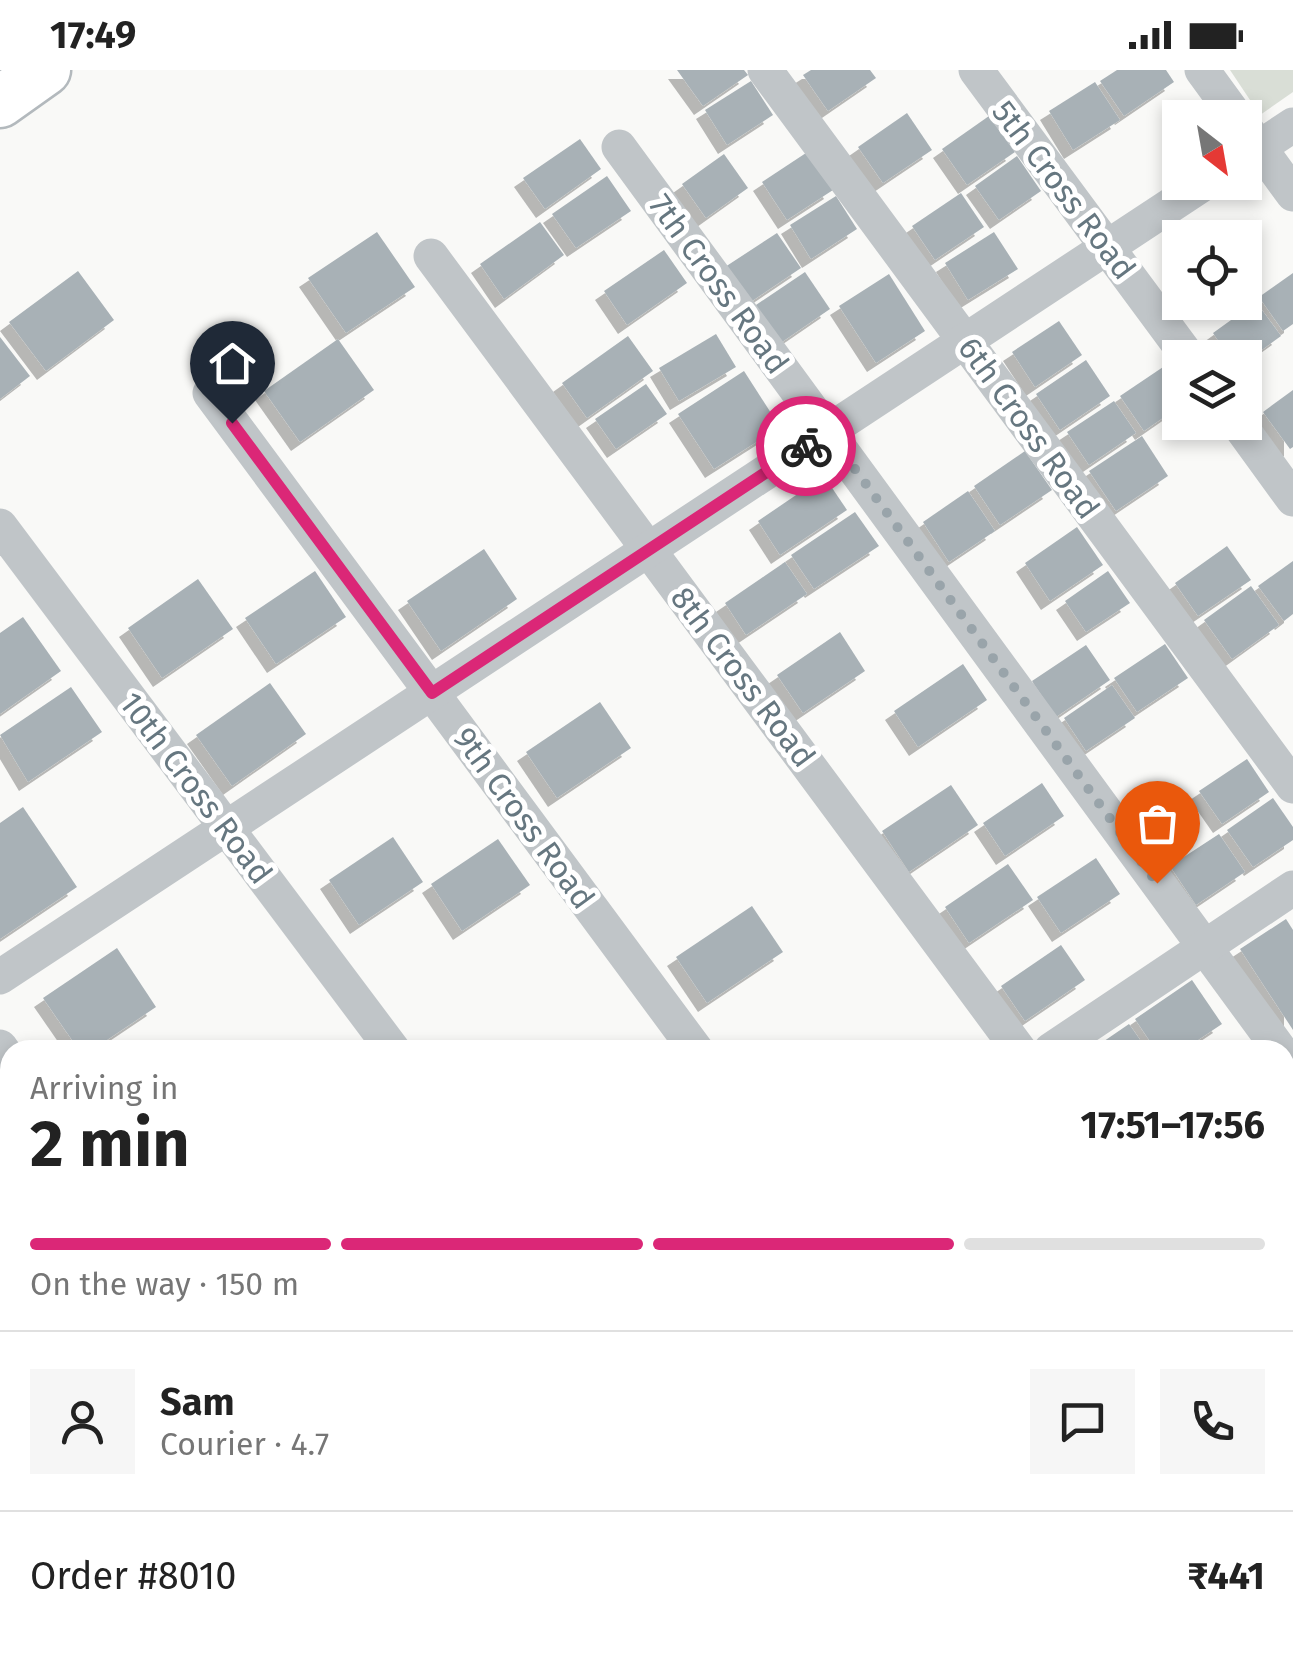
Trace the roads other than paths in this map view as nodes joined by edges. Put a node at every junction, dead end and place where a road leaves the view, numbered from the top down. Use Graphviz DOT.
graph roads {
  1 [pos="45,70"];
  2 [pos="765,70"];
  3 [pos="976,70"];
  4 [pos="1202,70"];
  5 [pos="1224,100"];
  6 [pos="0,102"];
  7 [pos="1293,125"];
  8 [pos="1262,139"];
  9 [pos="619,148"];
  10 [pos="1262,158"];
  11 [pos="1293,194"];
  12 [pos="1179,200"];
  13 [pos="1107,248"];
  14 [pos="430,256"];
  15 [pos="1175,340"];
  16 [pos="966,341"];
  17 [pos="210,393"];
  18 [pos="828,432"];
  19 [pos="1250,440"];
  20 [pos="1293,498"];
  21 [pos="0,526"];
  22 [pos="648,550"];
  23 [pos="432,693"];
  24 [pos="1293,786"];
  25 [pos="226,828"];
  26 [pos="1293,888"];
  27 [pos="1204,947"];
  28 [pos="0,978"];
  29 [pos="385,1040"];
  30 [pos="689,1040"];
  31 [pos="1012,1040"];
  32 [pos="1066,1040"];
  33 [pos="1273,1040"];
  1 -- 6 [label="main road"];
  2 -- 16 [label="street, 6th Cross Road"];
  3 -- 13 [label="street, 5th Cross Road"];
  4 -- 5 [label="street"];
  7 -- 8 [label="street"];
  9 -- 18 [label="street, 7th Cross Road"];
  10 -- 11 [label="street"];
  12 -- 13 [label="street"];
  13 -- 15 [label="street, 5th Cross Road"];
  13 -- 16 [label="street"];
  14 -- 22 [label="street, 8th Cross Road"];
  16 -- 18 [label="street"];
  16 -- 24 [label="street, 6th Cross Road"];
  17 -- 23 [label="street, 9th Cross Road"];
  18 -- 22 [label="street"];
  18 -- 27 [label="street, 7th Cross Road"];
  19 -- 20 [label="street"];
  21 -- 25 [label="street, 10th Cross Road"];
  22 -- 23 [label="street"];
  22 -- 31 [label="street, 8th Cross Road"];
  23 -- 25 [label="street"];
  23 -- 30 [label="street, 9th Cross Road"];
  25 -- 28 [label="street"];
  25 -- 29 [label="street, 10th Cross Road"];
  26 -- 27 [label="street"];
  27 -- 32 [label="street"];
  27 -- 33 [label="street, 7th Cross Road"];
}
